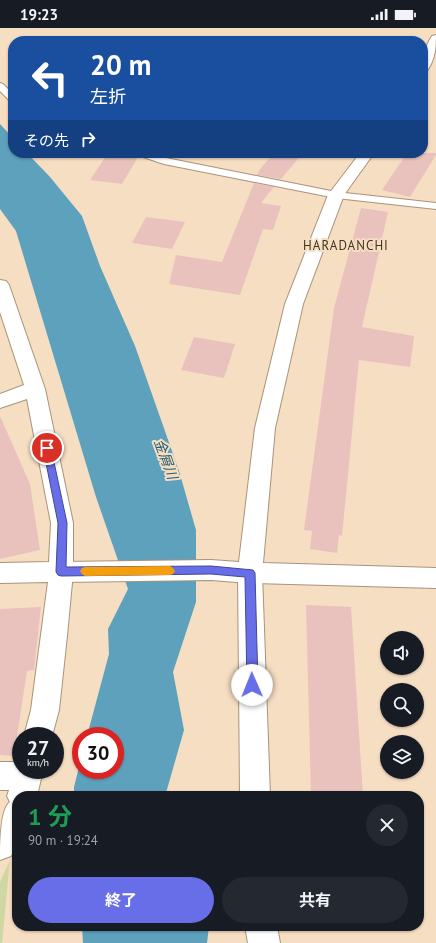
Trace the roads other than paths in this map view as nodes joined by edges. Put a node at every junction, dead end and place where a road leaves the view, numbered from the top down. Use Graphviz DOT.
graph roads {
  1 [pos="436,39"];
  2 [pos="428,57"];
  3 [pos="0,86"];
  4 [pos="8,94"];
  5 [pos="157,158"];
  6 [pos="363,158"];
  7 [pos="336,195"];
  8 [pos="436,206"];
  9 [pos="0,288"];
  10 [pos="35,389"];
  11 [pos="0,401"];
  12 [pos="61,572"];
  13 [pos="0,573"];
  14 [pos="250,573"];
  15 [pos="436,578"];
  16 [pos="40,727"];
  17 [pos="255,791"];
  18 [pos="12,823"];
  19 [pos="0,845"];
  20 [pos="262,931"];
  21 [pos="264,943"];
  1 -- 2 [label="street"];
  3 -- 4 [label="lane"];
  5 -- 7 [label="lane"];
  6 -- 7 [label="street"];
  7 -- 8 [label="lane"];
  7 -- 14 [label="street"];
  9 -- 10 [label="street"];
  10 -- 11 [label="street"];
  10 -- 12 [label="street"];
  12 -- 13 [label="street"];
  12 -- 14 [label="street"];
  12 -- 16 [label="street"];
  14 -- 15 [label="street"];
  14 -- 17 [label="street"];
  18 -- 19 [label="street"];
  20 -- 21 [label="street"];
}
